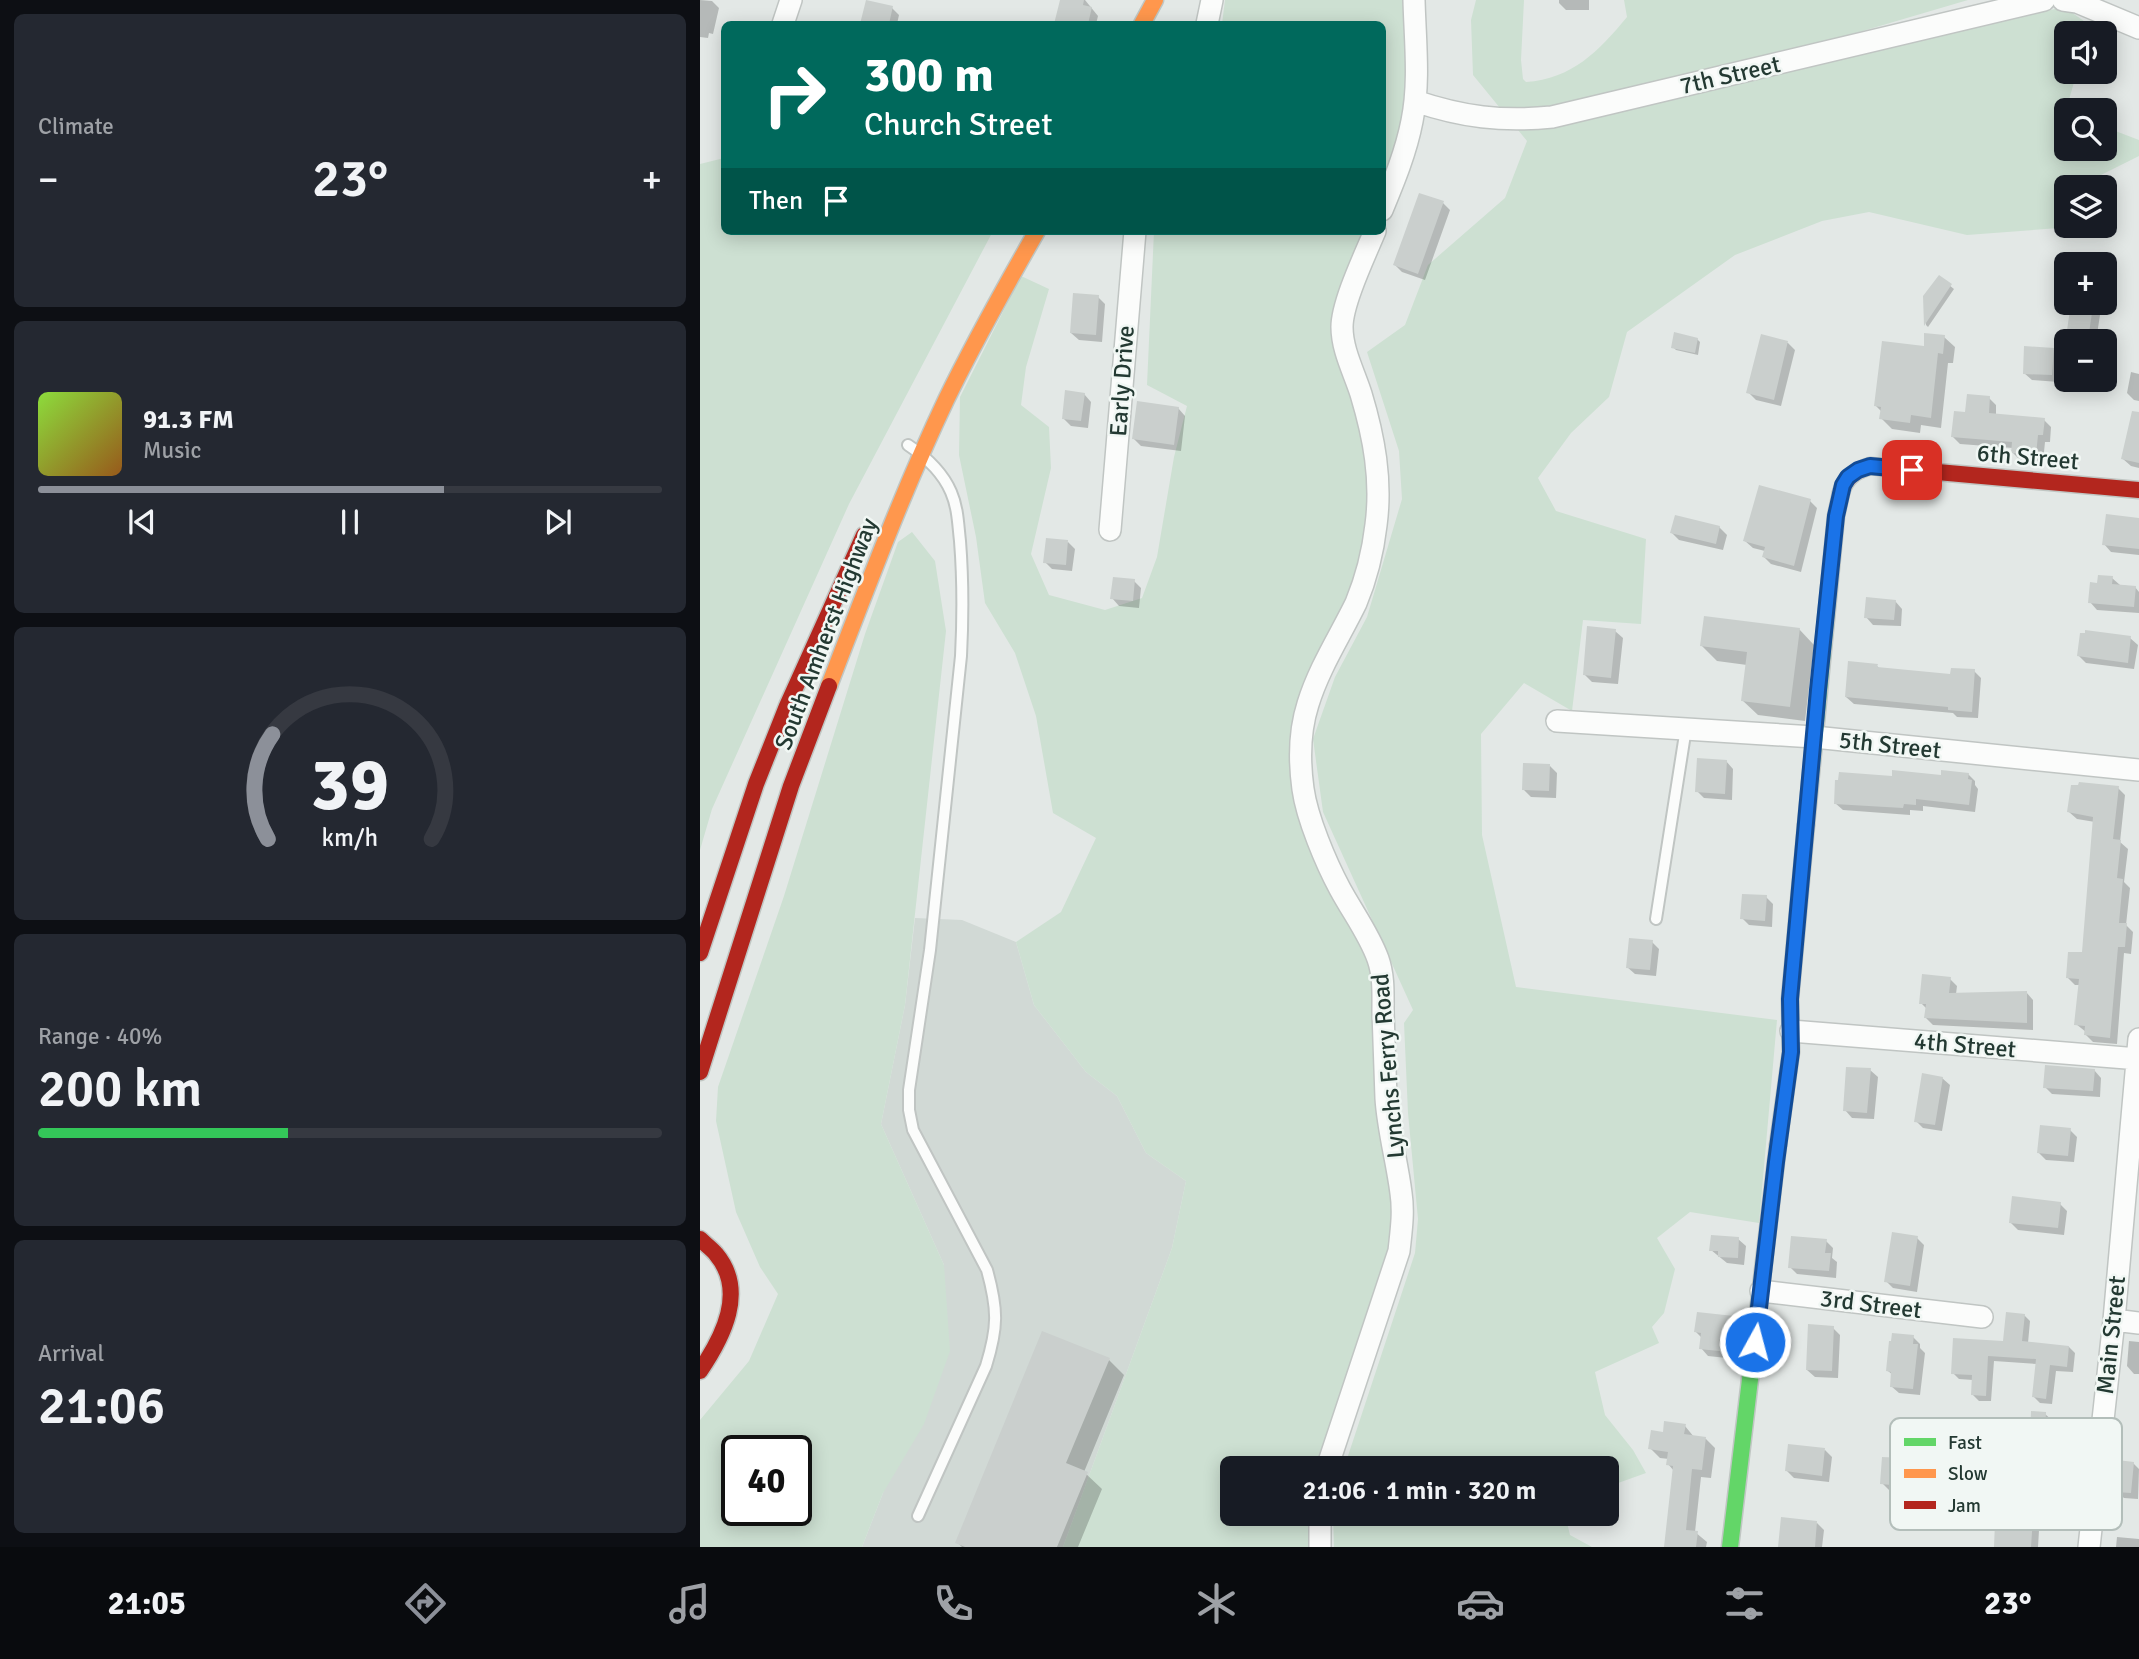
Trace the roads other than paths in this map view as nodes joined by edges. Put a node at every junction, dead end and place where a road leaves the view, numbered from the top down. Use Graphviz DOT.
graph roads {
  1 [pos="791,0"];
  2 [pos="1155,0"];
  3 [pos="1212,0"];
  4 [pos="1414,0"];
  5 [pos="2044,0"];
  6 [pos="2063,0"];
  7 [pos="784,21"];
  8 [pos="1144,21"];
  9 [pos="1208,21"];
  10 [pos="2139,28"];
  11 [pos="1415,101"];
  12 [pos="1386,200"];
  13 [pos="1035,235"];
  14 [pos="1135,235"];
  15 [pos="1373,235"];
  16 [pos="907,445"];
  17 [pos="923,455"];
  18 [pos="2139,490"];
  19 [pos="869,526"];
  20 [pos="1110,530"];
  21 [pos="1557,721"];
  22 [pos="1686,728"];
  23 [pos="1814,737"];
  24 [pos="2139,770"];
  25 [pos="1656,919"];
  26 [pos="700,953"];
  27 [pos="1791,1031"];
  28 [pos="2138,1052"];
  29 [pos="700,1072"];
  30 [pos="700,1239"];
  31 [pos="1761,1291"];
  32 [pos="1982,1317"];
  33 [pos="2114,1320"];
  34 [pos="2139,1323"];
  35 [pos="700,1371"];
  36 [pos="2103,1418"];
  37 [pos="1331,1456"];
  38 [pos="918,1516"];
  39 [pos="1320,1526"];
  40 [pos="1320,1547"];
  41 [pos="1730,1547"];
  1 -- 7 [label="street"];
  2 -- 8 [label="street"];
  3 -- 9 [label="street"];
  4 -- 11 [label="street"];
  5 -- 11 [label="street, 7th Street"];
  6 -- 10 [label="street"];
  11 -- 12 [label="street"];
  13 -- 17 [label="street, South Amherst Highway"];
  14 -- 20 [label="street, Early Drive"];
  15 -- 37 [label="street, Lynchs Ferry Road"];
  16 -- 17 [label="lane"];
  17 -- 29 [label="street, South Amherst Highway"];
  17 -- 38 [label="lane"];
  18 -- 23 [label="street, 6th Street"];
  19 -- 26 [label="street, South Amherst Highway"];
  21 -- 22 [label="street, 5th Street"];
  22 -- 23 [label="street, 5th Street"];
  22 -- 25 [label="lane"];
  23 -- 24 [label="street, 5th Street"];
  23 -- 27 [label="street, 6th Street"];
  27 -- 28 [label="street, 4th Street"];
  27 -- 31 [label="street, 6th Street"];
  28 -- 33 [label="street, Main Street"];
  30 -- 35 [label="street"];
  31 -- 32 [label="street, 3rd Street"];
  31 -- 41 [label="street, 6th Street"];
  33 -- 34 [label="street"];
  33 -- 36 [label="street, Main Street"];
  39 -- 40 [label="street"];
}
